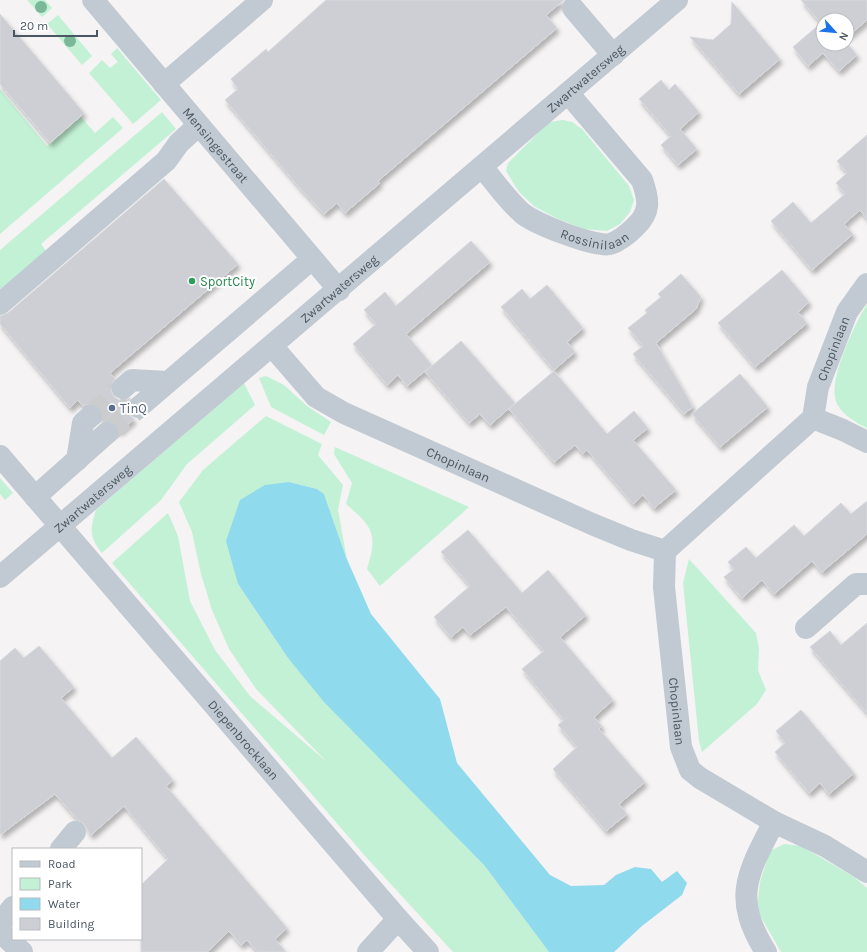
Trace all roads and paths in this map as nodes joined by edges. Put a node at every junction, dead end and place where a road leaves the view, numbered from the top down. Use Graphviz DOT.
graph roads {
  1 [pos="93,0"];
  2 [pos="262,0"];
  3 [pos="677,0"];
  4 [pos="573,8"];
  5 [pos="612,55"];
  6 [pos="164,84"];
  7 [pos="568,93"];
  8 [pos="199,125"];
  9 [pos="482,167"];
  10 [pos="312,259"];
  11 [pos="867,284"];
  12 [pos="339,290"];
  13 [pos="0,304"];
  14 [pos="272,346"];
  15 [pos="167,382"];
  16 [pos="123,388"];
  17 [pos="139,407"];
  18 [pos="91,416"];
  19 [pos="813,418"];
  20 [pos="107,433"];
  21 [pos="867,442"];
  22 [pos="0,456"];
  23 [pos="77,460"];
  24 [pos="35,497"];
  25 [pos="60,527"];
  26 [pos="665,551"];
  27 [pos="0,577"];
  28 [pos="867,584"];
  29 [pos="806,628"];
  30 [pos="774,822"];
  31 [pos="75,832"];
  32 [pos="62,848"];
  33 [pos="867,872"];
  34 [pos="12,908"];
  35 [pos="398,919"];
  36 [pos="0,923"];
  37 [pos="0,932"];
  38 [pos="22,952"];
  39 [pos="368,952"];
  40 [pos="428,952"];
  41 [pos="766,952"];
  1 -- 6 [label="street, Mensingestraat"];
  2 -- 6 [label="street"];
  3 -- 5 [label="street, Zwartwatersweg"];
  4 -- 5 [label="street"];
  5 -- 7 [label="street, Zwartwatersweg"];
  6 -- 8 [label="street, Mensingestraat"];
  7 -- 9 [label="street, Zwartwatersweg"];
  7 -- 9 [label="street, Rossinilaan"];
  8 -- 10 [label="street, Mensingestraat"];
  8 -- 13 [label="street"];
  9 -- 12 [label="street, Zwartwatersweg"];
  10 -- 12 [label="street, Mensingestraat"];
  10 -- 15 [label="street"];
  11 -- 19 [label="street, Chopinlaan"];
  12 -- 14 [label="street, Zwartwatersweg"];
  14 -- 25 [label="street, Zwartwatersweg"];
  14 -- 26 [label="street, Chopinlaan"];
  15 -- 16 [label="street"];
  15 -- 17 [label="street"];
  18 -- 23 [label="street"];
  19 -- 21 [label="street"];
  19 -- 26 [label="street"];
  20 -- 23 [label="street"];
  22 -- 24 [label="street, Diepenbrocklaan"];
  23 -- 24 [label="street"];
  24 -- 25 [label="street, Diepenbrocklaan"];
  25 -- 27 [label="street, Zwartwatersweg"];
  25 -- 35 [label="street, Diepenbrocklaan"];
  26 -- 30 [label="street, Chopinlaan"];
  28 -- 29 [label="street"];
  30 -- 33 [label="street, Chopinlaan"];
  30 -- 41 [label="street"];
  31 -- 32 [label="street"];
  34 -- 36 [label="street"];
  35 -- 39 [label="street"];
  35 -- 40 [label="street, Diepenbrocklaan"];
  37 -- 38 [label="street"];
}
